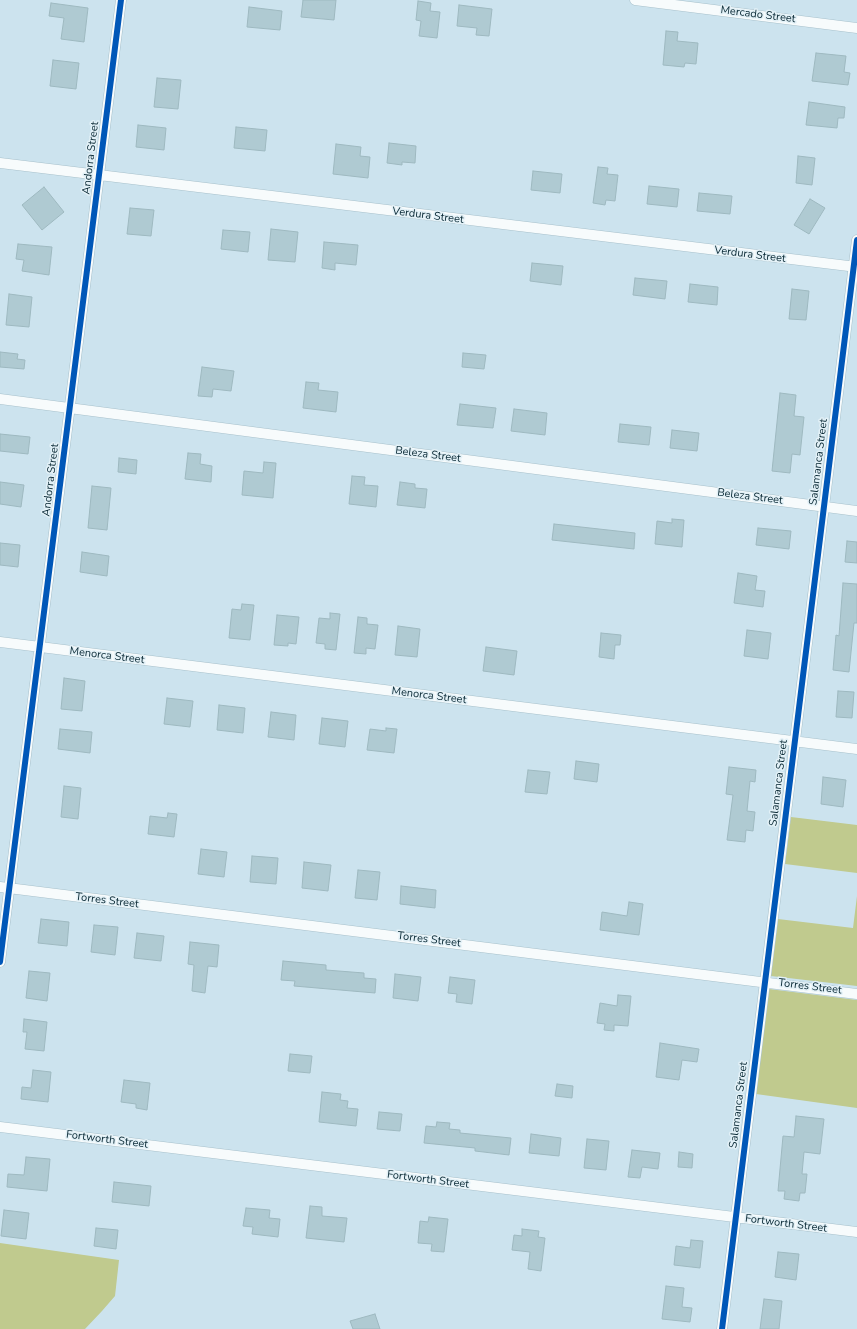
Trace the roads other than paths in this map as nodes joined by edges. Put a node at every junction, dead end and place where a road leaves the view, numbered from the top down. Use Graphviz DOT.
graph roads {
  1 [pos="122,0"];
  2 [pos="634,0"];
  3 [pos="857,28"];
  4 [pos="0,163"];
  5 [pos="99,176"];
  6 [pos="857,240"];
  7 [pos="855,267"];
  8 [pos="0,399"];
  9 [pos="71,408"];
  10 [pos="824,507"];
  11 [pos="857,511"];
  12 [pos="0,642"];
  13 [pos="40,647"];
  14 [pos="795,741"];
  15 [pos="857,749"];
  16 [pos="5,888"];
  17 [pos="0,962"];
  18 [pos="764,982"];
  19 [pos="857,994"];
  20 [pos="0,1127"];
  21 [pos="735,1218"];
  22 [pos="857,1232"];
  23 [pos="722,1329"];
  1 -- 5 [label="street, Andorra Street"];
  2 -- 3 [label="street, Mercado Street"];
  4 -- 5 [label="street, Verdura Street"];
  5 -- 7 [label="street, Verdura Street"];
  5 -- 9 [label="street, Andorra Street"];
  6 -- 7 [label="street, Salamanca Street"];
  7 -- 10 [label="street, Salamanca Street"];
  8 -- 9 [label="street, Beleza Street"];
  9 -- 10 [label="street, Beleza Street"];
  9 -- 13 [label="street, Andorra Street"];
  10 -- 11 [label="street, Beleza Street"];
  10 -- 14 [label="street, Salamanca Street"];
  12 -- 13 [label="street, Menorca Street"];
  13 -- 14 [label="street, Menorca Street"];
  13 -- 16 [label="street, Andorra Street"];
  14 -- 15 [label="street, Menorca Street"];
  14 -- 18 [label="street, Salamanca Street"];
  16 -- 17 [label="street, Andorra Street"];
  16 -- 18 [label="street, Torres Street"];
  18 -- 19 [label="street, Torres Street"];
  18 -- 21 [label="street, Salamanca Street"];
  20 -- 21 [label="street, Fortworth Street"];
  21 -- 22 [label="street, Fortworth Street"];
  21 -- 23 [label="street, Salamanca Street"];
}
